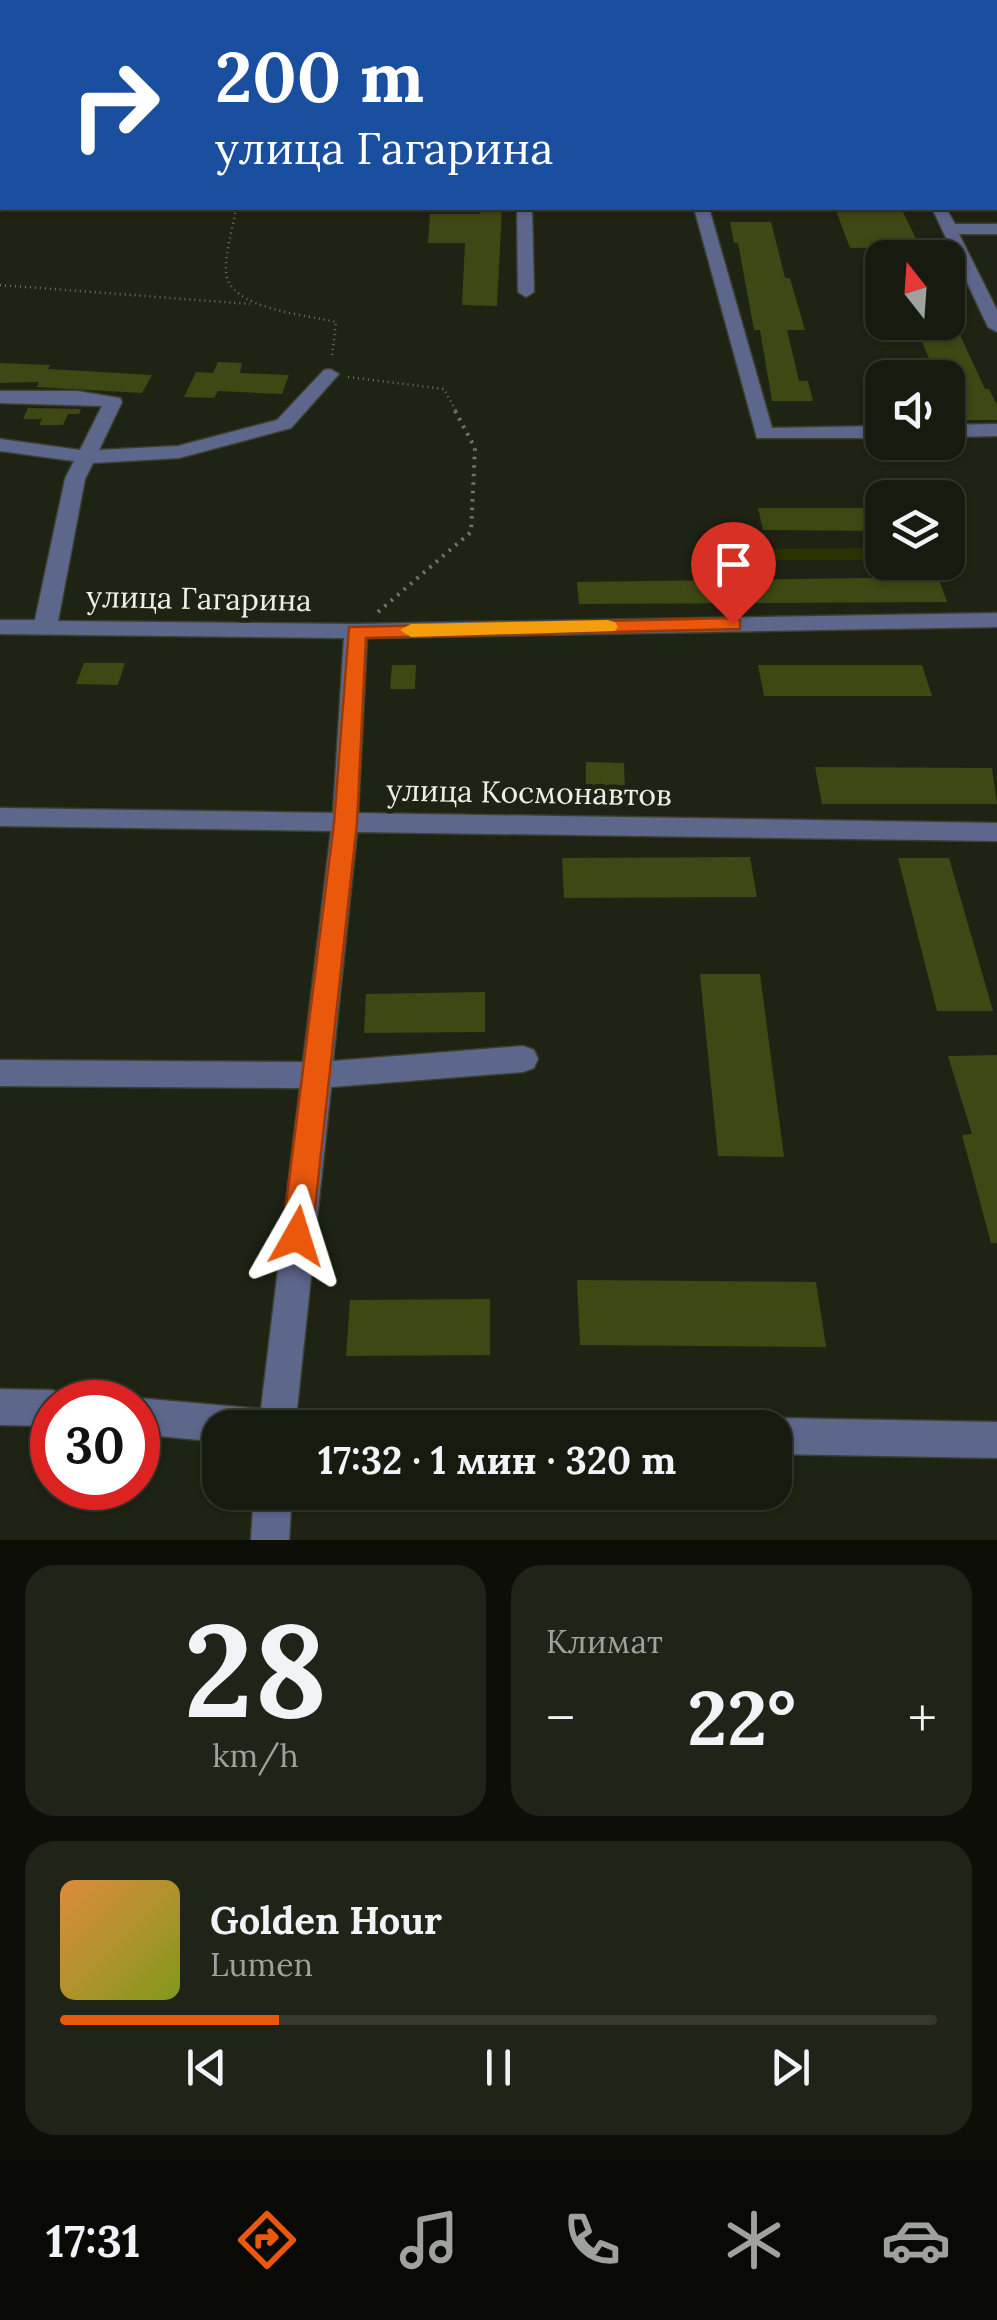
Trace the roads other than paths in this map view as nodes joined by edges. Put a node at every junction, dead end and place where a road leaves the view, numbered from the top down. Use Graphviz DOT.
graph roads {
  1 [pos="524,210"];
  2 [pos="702,210"];
  3 [pos="940,210"];
  4 [pos="952,229"];
  5 [pos="997,229"];
  6 [pos="526,292"];
  7 [pos="996,322"];
  8 [pos="330,374"];
  9 [pos="0,397"];
  10 [pos="965,430"];
  11 [pos="997,430"];
  12 [pos="865,432"];
  13 [pos="0,445"];
  14 [pos="87,457"];
  15 [pos="997,620"];
  16 [pos="0,627"];
  17 [pos="45,627"];
  18 [pos="356,631"];
  19 [pos="0,817"];
  20 [pos="346,823"];
  21 [pos="997,832"];
  22 [pos="522,1059"];
  23 [pos="0,1073"];
  24 [pos="315,1075"];
  25 [pos="0,1406"];
  26 [pos="30,1407"];
  27 [pos="280,1410"];
  28 [pos="160,1418"];
  29 [pos="202,1422"];
  30 [pos="792,1436"];
  31 [pos="997,1440"];
  32 [pos="272,1510"];
  33 [pos="270,1540"];
  1 -- 6 [label="street"];
  2 -- 12 [label="street"];
  3 -- 4 [label="street"];
  4 -- 5 [label="street"];
  4 -- 7 [label="street"];
  8 -- 14 [label="street"];
  9 -- 14 [label="street"];
  10 -- 11 [label="street"];
  13 -- 14 [label="street"];
  14 -- 17 [label="street"];
  15 -- 18 [label="street, улица Гагарина"];
  16 -- 17 [label="street, улица Гагарина"];
  17 -- 18 [label="street, улица Гагарина"];
  18 -- 20 [label="street"];
  19 -- 20 [label="street, улица Космонавтов"];
  20 -- 21 [label="street, улица Космонавтов"];
  20 -- 24 [label="street"];
  22 -- 24 [label="street"];
  23 -- 24 [label="street"];
  24 -- 27 [label="street"];
  25 -- 26 [label="street"];
  28 -- 29 [label="street"];
  30 -- 31 [label="street"];
  32 -- 33 [label="street"];
}
